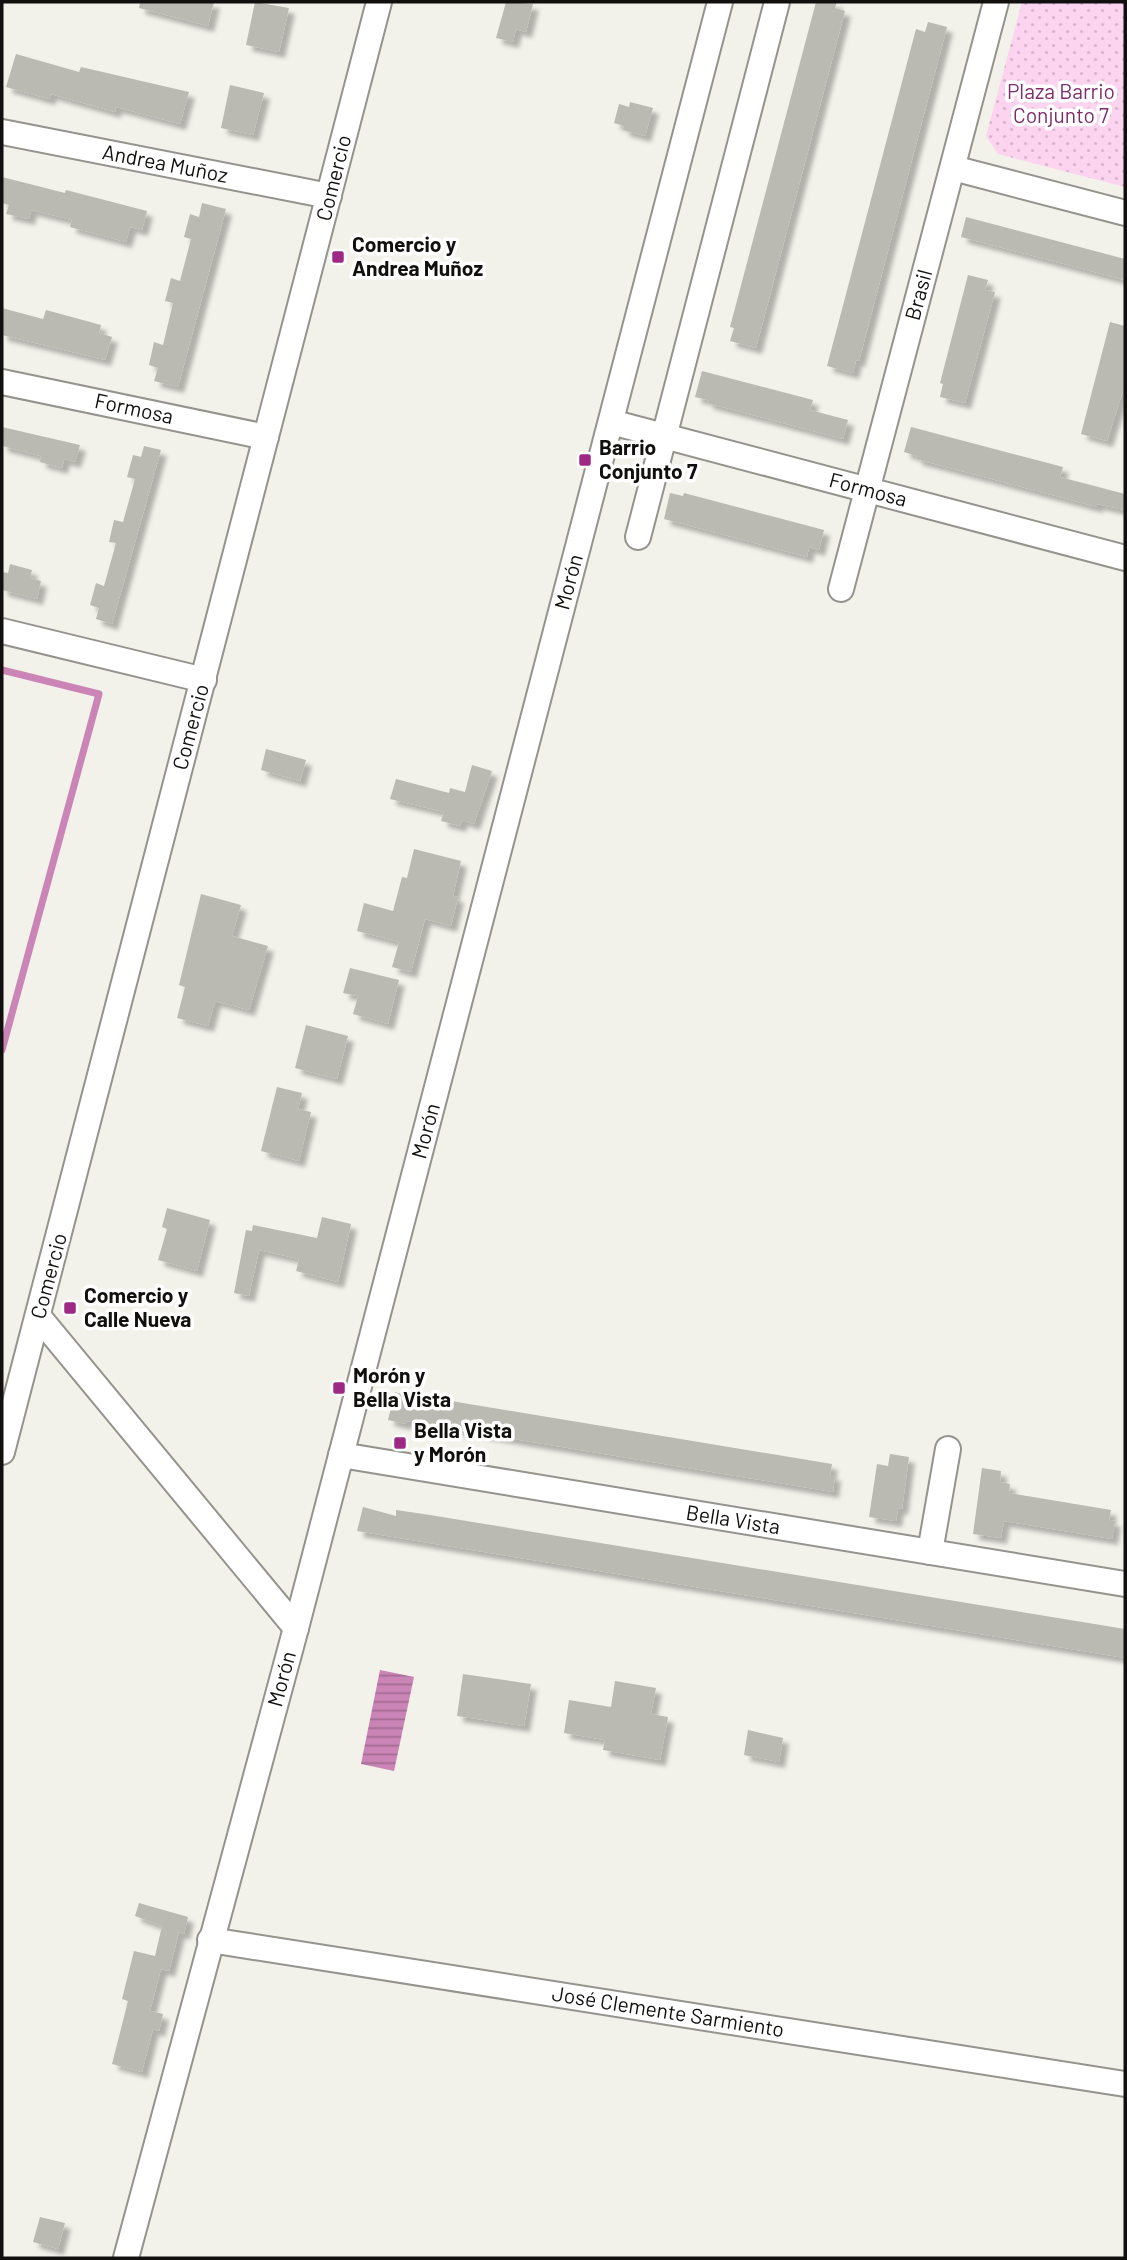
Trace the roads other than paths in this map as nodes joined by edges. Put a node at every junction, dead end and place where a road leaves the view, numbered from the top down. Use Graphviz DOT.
graph roads {
  1 [pos="379,2"];
  2 [pos="720,2"];
  3 [pos="777,2"];
  4 [pos="996,2"];
  5 [pos="2,132"];
  6 [pos="953,168"];
  7 [pos="329,197"];
  8 [pos="1125,213"];
  9 [pos="2,382"];
  10 [pos="611,422"];
  11 [pos="664,436"];
  12 [pos="266,437"];
  13 [pos="868,490"];
  14 [pos="638,537"];
  15 [pos="1124,553"];
  16 [pos="841,589"];
  17 [pos="2,631"];
  18 [pos="204,680"];
  19 [pos="38,1316"];
  20 [pos="948,1449"];
  21 [pos="2,1452"];
  22 [pos="341,1455"];
  23 [pos="930,1552"];
  24 [pos="1125,1584"];
  25 [pos="296,1628"];
  26 [pos="211,1940"];
  27 [pos="1125,2084"];
  28 [pos="127,2258"];
  1 -- 7 [label="street, Comercio"];
  2 -- 10 [label="street, Morón"];
  3 -- 11 [label="street"];
  4 -- 6 [label="street, Brasil"];
  5 -- 7 [label="street, Andrea Muñoz"];
  6 -- 8 [label="street"];
  6 -- 13 [label="street, Brasil"];
  7 -- 12 [label="street, Comercio"];
  9 -- 12 [label="street, Formosa"];
  10 -- 11 [label="street, Formosa"];
  10 -- 22 [label="street, Morón"];
  11 -- 13 [label="street, Formosa"];
  11 -- 14 [label="street"];
  12 -- 18 [label="street, Comercio"];
  13 -- 15 [label="street, Formosa"];
  13 -- 16 [label="street, Brasil"];
  17 -- 18 [label="street"];
  18 -- 19 [label="street, Comercio"];
  19 -- 21 [label="street, Comercio"];
  19 -- 25 [label="street"];
  20 -- 23 [label="street"];
  22 -- 23 [label="street, Bella Vista"];
  22 -- 25 [label="street, Morón"];
  23 -- 24 [label="street, Bella Vista"];
  25 -- 26 [label="street, Morón"];
  26 -- 27 [label="street, José Clemente Sarmiento"];
  26 -- 28 [label="street, Morón"];
}
